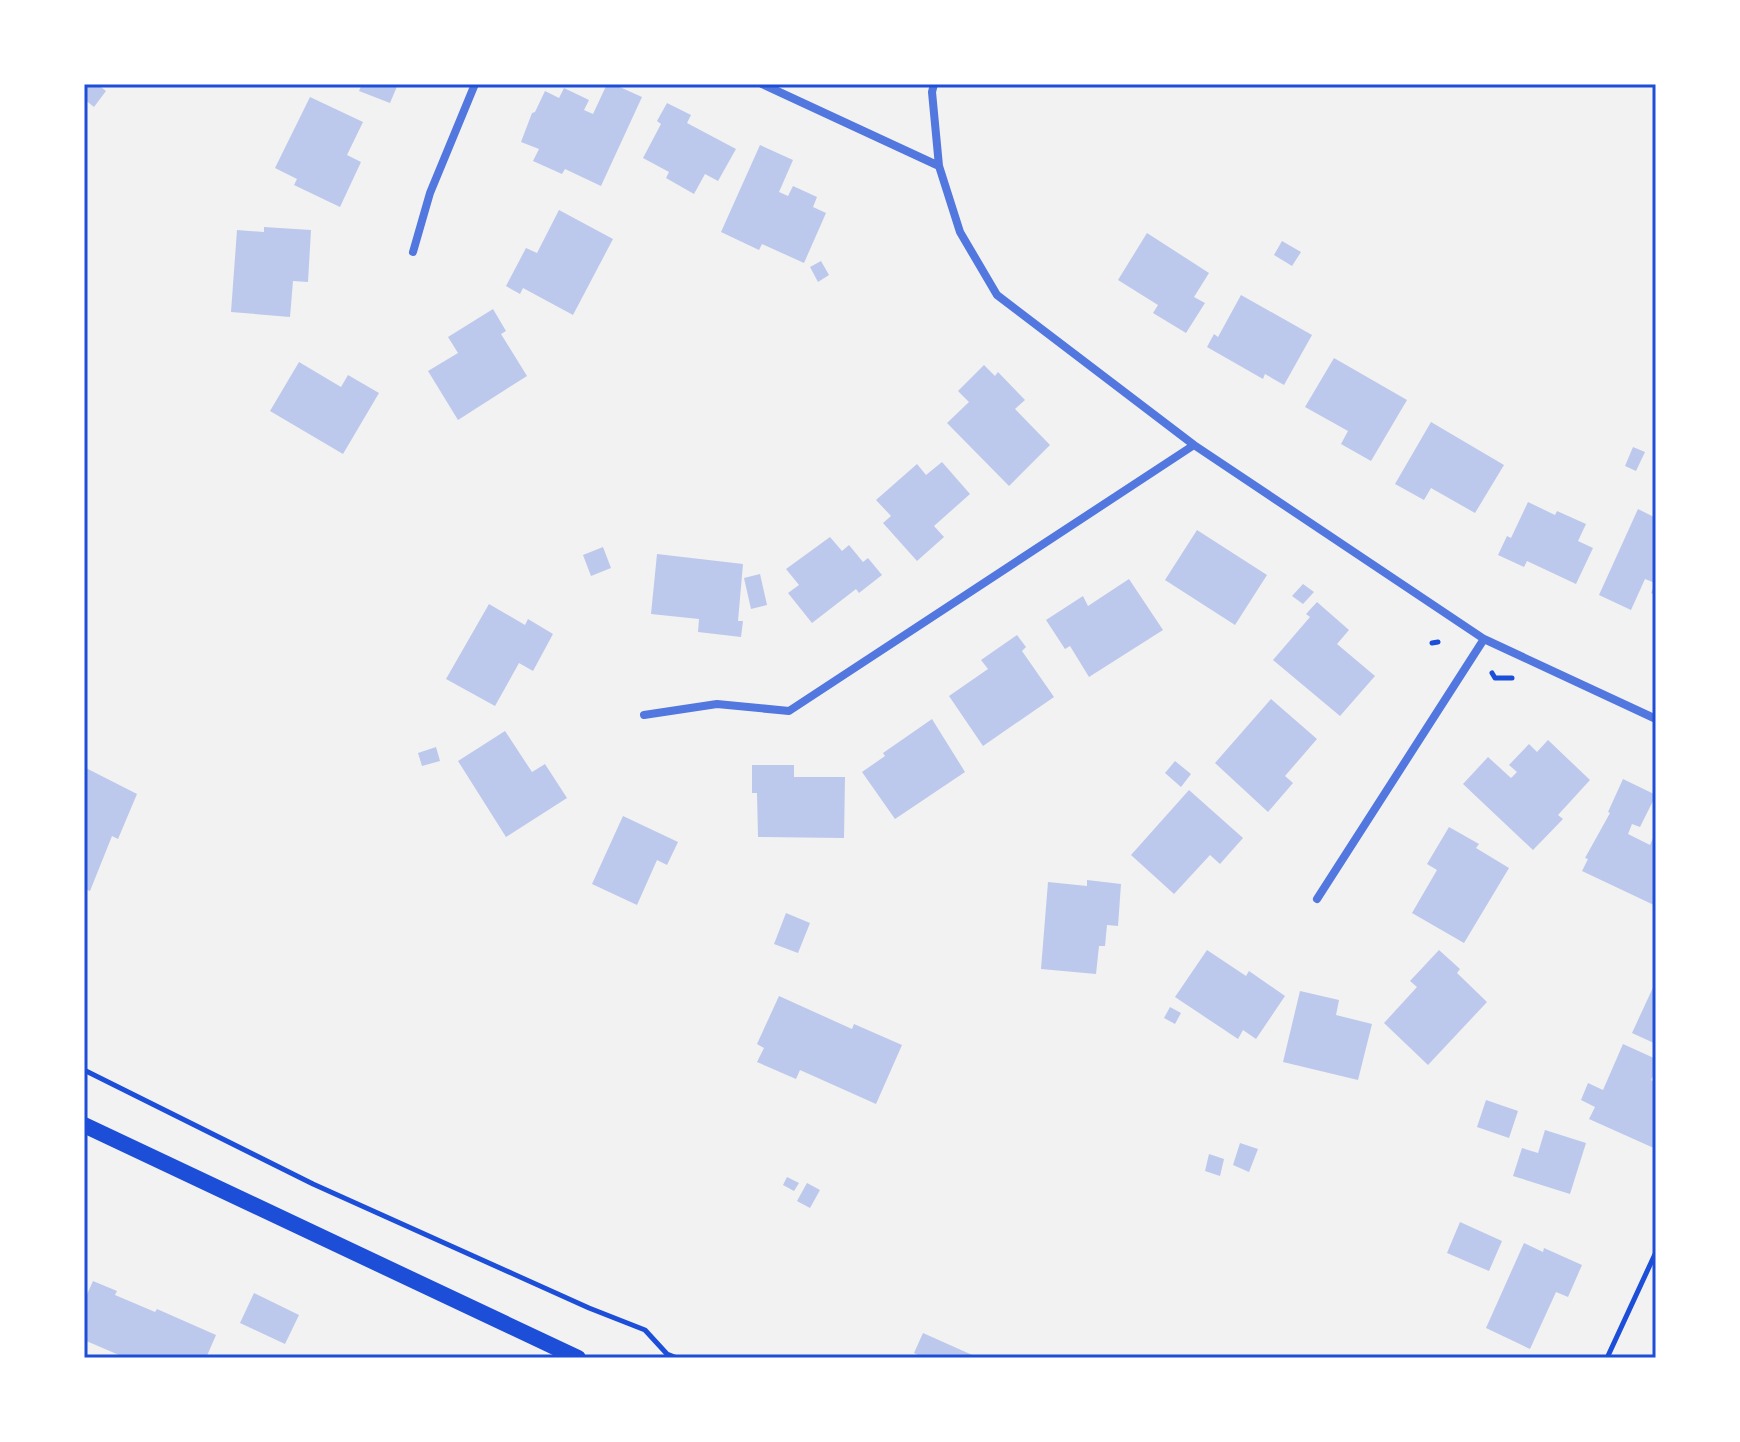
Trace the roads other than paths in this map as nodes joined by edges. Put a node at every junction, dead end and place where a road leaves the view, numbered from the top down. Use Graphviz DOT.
graph roads {
  1 [pos="475,84"];
  2 [pos="762,84"];
  3 [pos="934,84"];
  4 [pos="939,166"];
  5 [pos="413,252"];
  6 [pos="1194,445"];
  7 [pos="1484,639"];
  8 [pos="644,715"];
  9 [pos="1656,719"];
  10 [pos="1317,899"];
  11 [pos="84,1125"];
  12 [pos="557,1354"];
  13 [pos="578,1358"];
  1 -- 5 [label="street"];
  2 -- 4 [label="street"];
  3 -- 4 [label="street"];
  4 -- 6 [label="street"];
  6 -- 7 [label="street"];
  6 -- 8 [label="street"];
  7 -- 9 [label="street"];
  7 -- 10 [label="street"];
  11 -- 12 [label="main road"];
  12 -- 13 [label="main road"];
}
